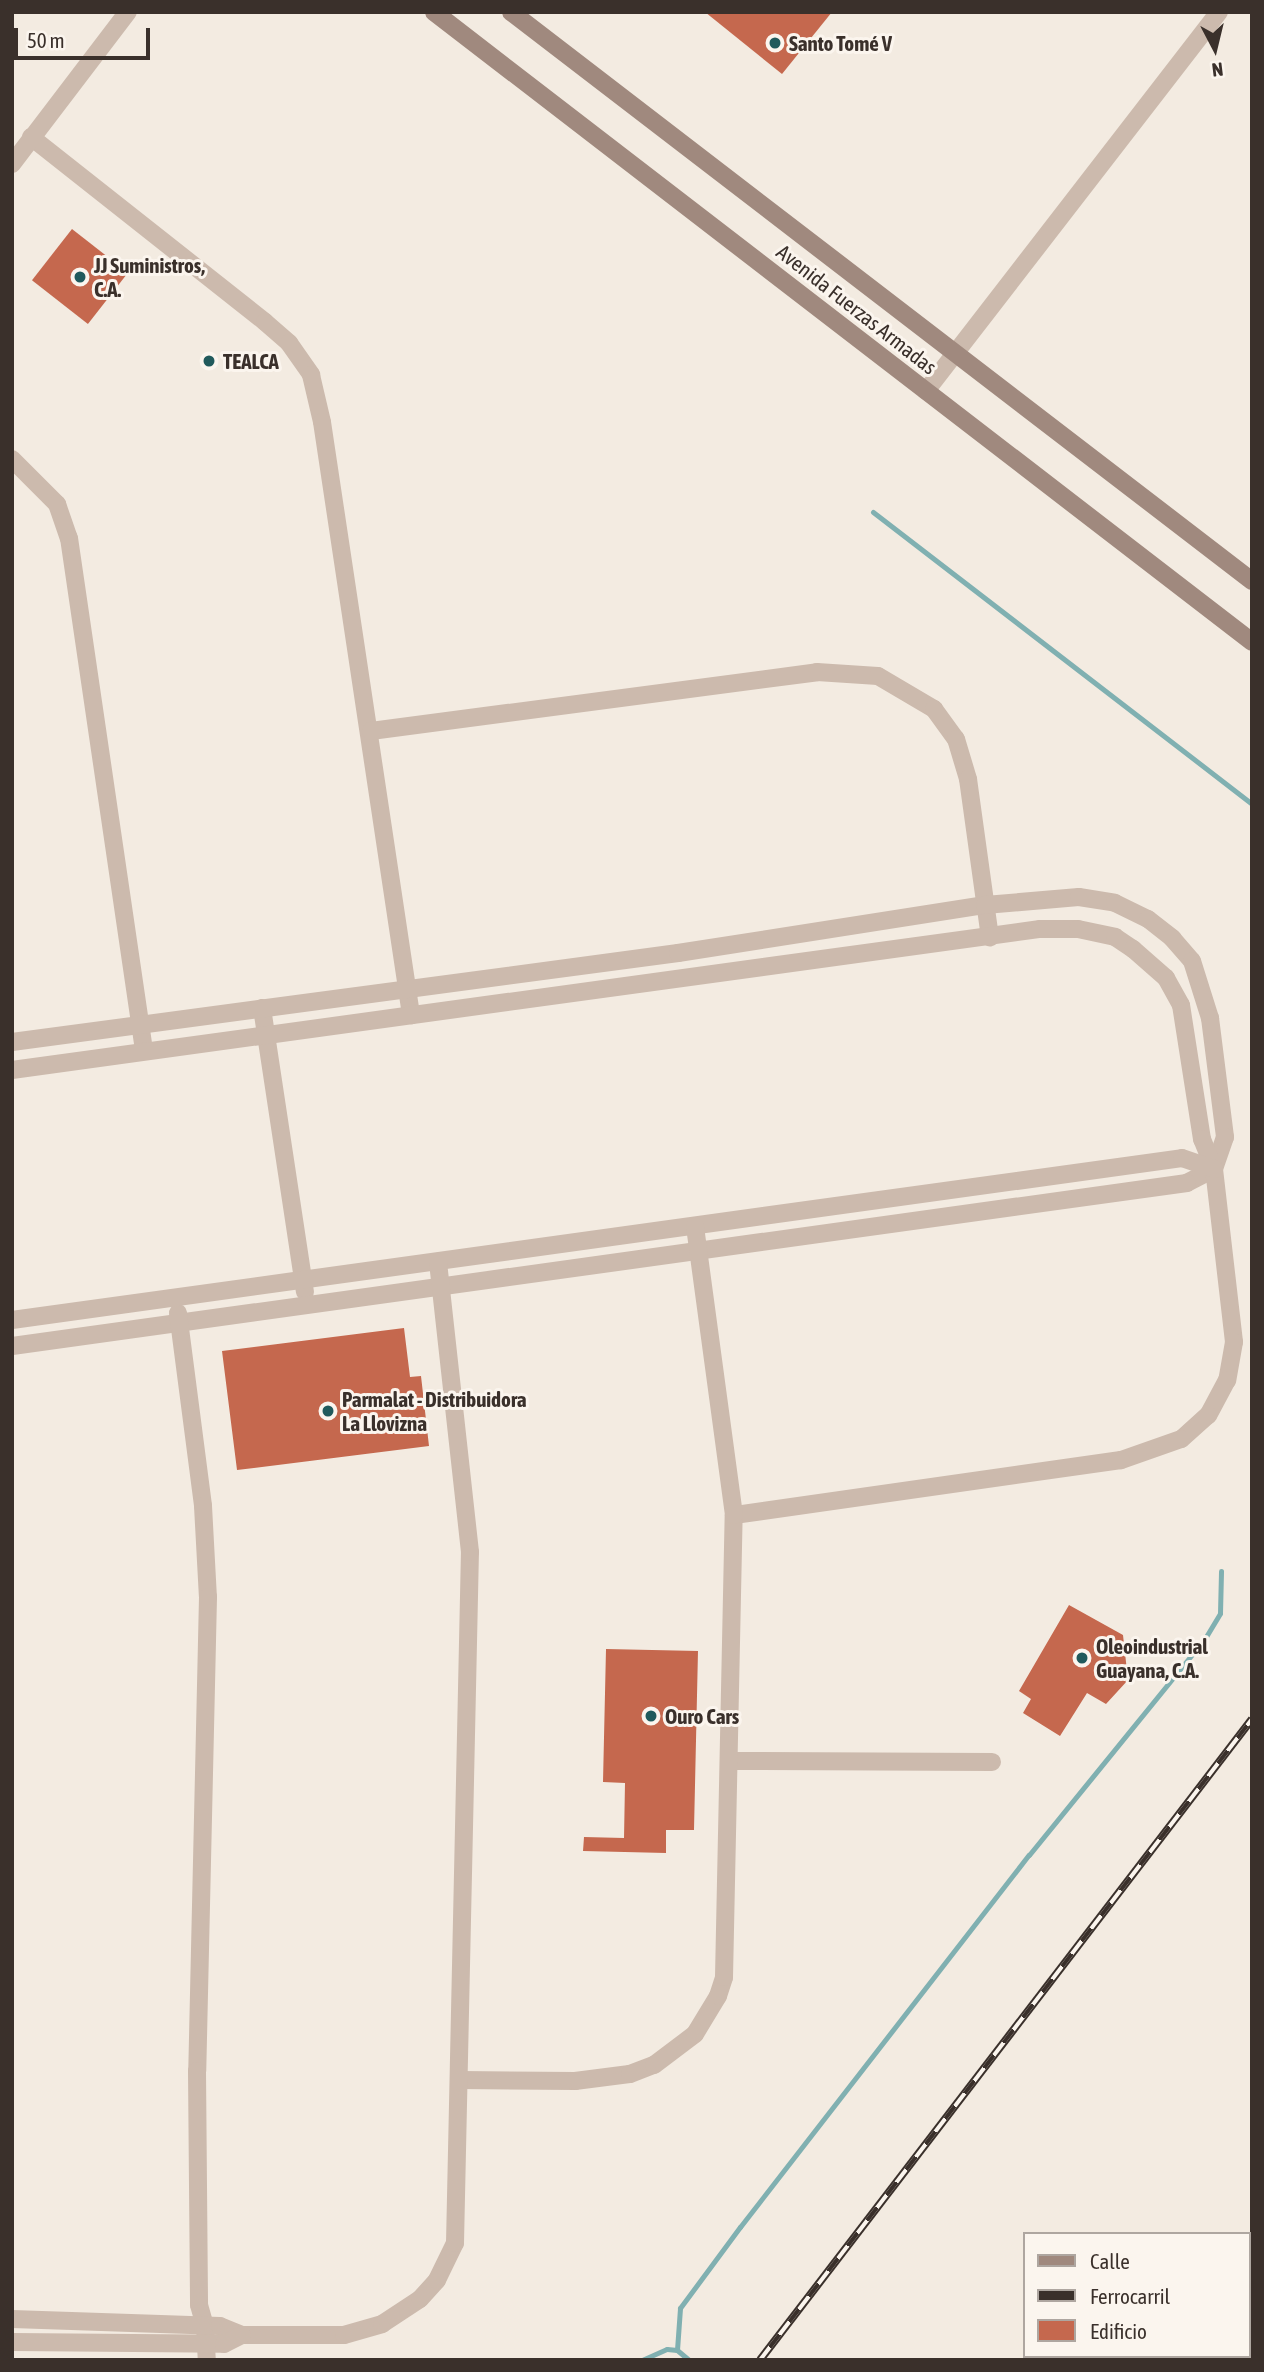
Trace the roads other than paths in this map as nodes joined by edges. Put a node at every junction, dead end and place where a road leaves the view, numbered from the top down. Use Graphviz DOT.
graph roads {
  1 [pos="128,12"];
  2 [pos="434,12"];
  3 [pos="511,12"];
  4 [pos="1219,12"];
  5 [pos="31,137"];
  6 [pos="12,164"];
  7 [pos="956,353"];
  8 [pos="926,391"];
  9 [pos="12,458"];
  10 [pos="1252,581"];
  11 [pos="1252,642"];
  12 [pos="371,731"];
  13 [pos="985,905"];
  14 [pos="990,937"];
  15 [pos="678,953"];
  16 [pos="681,981"];
  17 [pos="406,988"];
  18 [pos="262,1008"];
  19 [pos="411,1015"];
  20 [pos="1210,1018"];
  21 [pos="1186,1021"];
  22 [pos="141,1026"];
  23 [pos="266,1035"];
  24 [pos="12,1042"];
  25 [pos="145,1051"];
  26 [pos="12,1070"];
  27 [pos="1214,1169"];
  28 [pos="695,1227"];
  29 [pos="699,1252"];
  30 [pos="438,1262"];
  31 [pos="304,1280"];
  32 [pos="441,1287"];
  33 [pos="175,1298"];
  34 [pos="308,1306"];
  35 [pos="12,1320"];
  36 [pos="179,1323"];
  37 [pos="12,1346"];
  38 [pos="734,1515"];
  39 [pos="730,1761"];
  40 [pos="992,1762"];
  41 [pos="460,2080"];
  42 [pos="199,2305"];
  43 [pos="12,2319"];
  44 [pos="186,2325"];
  45 [pos="12,2342"];
  46 [pos="206,2343"];
  47 [pos="185,2352"];
  1 -- 5 [label="street"];
  2 -- 8 [label="street, Avenida Fuerzas Armadas"];
  3 -- 7 [label="street, Avenida Fuerzas Armadas"];
  4 -- 7 [label="street"];
  5 -- 6 [label="street"];
  5 -- 12 [label="street"];
  7 -- 8 [label="street"];
  7 -- 10 [label="street, Avenida Fuerzas Armadas"];
  8 -- 11 [label="street, Avenida Fuerzas Armadas"];
  9 -- 22 [label="street"];
  12 -- 13 [label="street"];
  12 -- 17 [label="street"];
  13 -- 14 [label="street"];
  13 -- 15 [label="street"];
  13 -- 20 [label="street"];
  14 -- 16 [label="street"];
  14 -- 21 [label="street"];
  15 -- 16 [label="street"];
  15 -- 17 [label="street"];
  16 -- 19 [label="street"];
  17 -- 18 [label="street"];
  17 -- 19 [label="street"];
  18 -- 22 [label="street"];
  18 -- 23 [label="street"];
  19 -- 23 [label="street"];
  20 -- 21 [label="street"];
  20 -- 27 [label="street"];
  21 -- 27 [label="street"];
  22 -- 24 [label="street"];
  22 -- 25 [label="street"];
  23 -- 25 [label="street"];
  23 -- 31 [label="street"];
  25 -- 26 [label="street"];
  27 -- 28 [label="street"];
  27 -- 29 [label="street"];
  27 -- 38 [label="street"];
  28 -- 29 [label="street"];
  28 -- 30 [label="street"];
  29 -- 32 [label="street"];
  29 -- 38 [label="street"];
  30 -- 31 [label="street"];
  30 -- 32 [label="street"];
  31 -- 33 [label="street"];
  31 -- 34 [label="street"];
  32 -- 34 [label="street"];
  32 -- 41 [label="street"];
  33 -- 35 [label="street"];
  33 -- 36 [label="street"];
  34 -- 36 [label="street"];
  36 -- 37 [label="street"];
  36 -- 42 [label="street"];
  38 -- 39 [label="street"];
  39 -- 40 [label="street"];
  39 -- 41 [label="street"];
  41 -- 46 [label="street"];
  42 -- 44 [label="street"];
  42 -- 46 [label="street"];
  43 -- 44 [label="street"];
  44 -- 46 [label="street"];
  44 -- 47 [label="street"];
  45 -- 47 [label="street"];
  46 -- 47 [label="street"];
}
